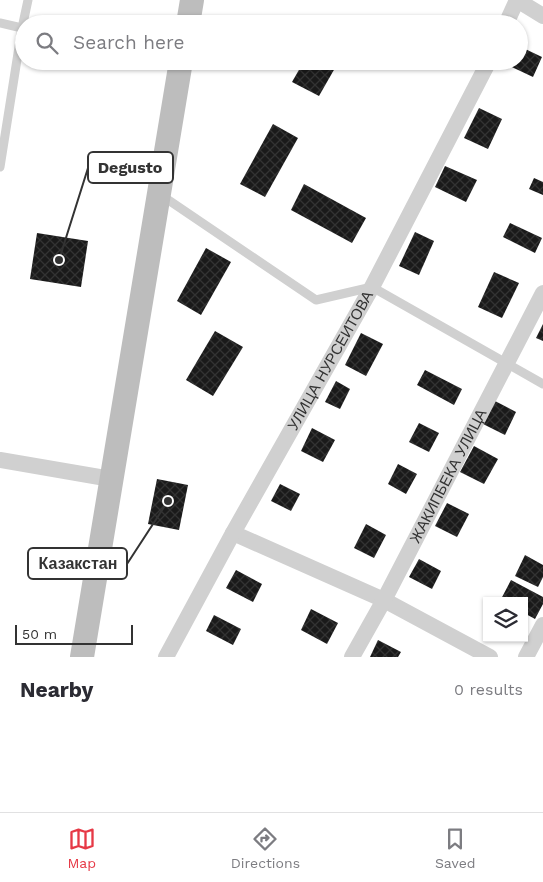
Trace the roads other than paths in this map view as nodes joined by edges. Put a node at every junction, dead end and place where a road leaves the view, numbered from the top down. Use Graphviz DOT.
graph roads {
  1 [pos="28,0"];
  2 [pos="192,0"];
  3 [pos="517,0"];
  4 [pos="25,15"];
  5 [pos="190,15"];
  6 [pos="510,15"];
  7 [pos="543,16"];
  8 [pos="0,23"];
  9 [pos="15,26"];
  10 [pos="15,70"];
  11 [pos="180,70"];
  12 [pos="485,70"];
  13 [pos="0,167"];
  14 [pos="159,194"];
  15 [pos="372,286"];
  16 [pos="543,293"];
  17 [pos="506,363"];
  18 [pos="543,384"];
  19 [pos="0,460"];
  20 [pos="111,479"];
  21 [pos="233,533"];
  22 [pos="384,600"];
  23 [pos="543,625"];
  24 [pos="82,657"];
  25 [pos="166,657"];
  26 [pos="352,657"];
  27 [pos="490,657"];
  28 [pos="526,657"];
  1 -- 4 [label="lane"];
  2 -- 5 [label="main road"];
  3 -- 6 [label="street"];
  3 -- 7 [label="street"];
  8 -- 9 [label="lane"];
  10 -- 13 [label="lane"];
  11 -- 14 [label="main road"];
  12 -- 15 [label="street, УЛИЦА НУРСЕИТОВА"];
  14 -- 15 [label="lane"];
  14 -- 20 [label="main road"];
  15 -- 17 [label="lane"];
  15 -- 21 [label="street, УЛИЦА НУРСЕИТОВА"];
  16 -- 17 [label="street, ЖАКИПБЕКА УЛИЦА"];
  17 -- 18 [label="lane"];
  17 -- 22 [label="street, ЖАКИПБЕКА УЛИЦА"];
  19 -- 20 [label="street"];
  20 -- 24 [label="main road"];
  21 -- 22 [label="street"];
  21 -- 25 [label="street, УЛИЦА НУРСЕИТОВА"];
  22 -- 26 [label="street, ЖАКИПБЕКА УЛИЦА"];
  22 -- 27 [label="street"];
  23 -- 28 [label="street"];
}
